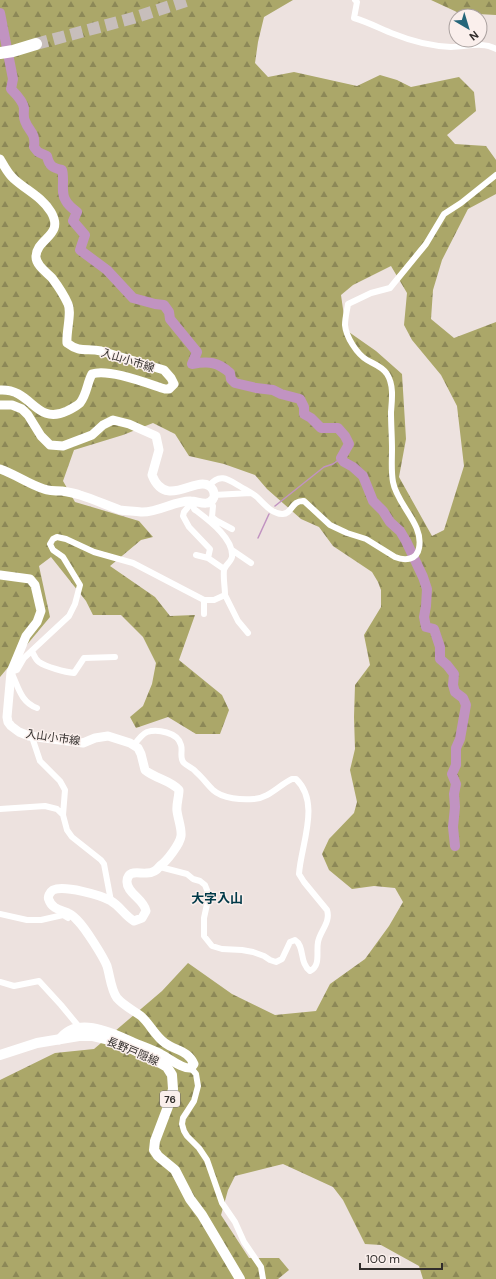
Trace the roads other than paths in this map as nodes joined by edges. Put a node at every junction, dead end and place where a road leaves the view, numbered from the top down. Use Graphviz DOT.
graph roads {
  1 [pos="355,0"];
  2 [pos="36,44"];
  3 [pos="496,49"];
  4 [pos="0,54"];
  5 [pos="0,159"];
  6 [pos="496,175"];
  7 [pos="0,390"];
  8 [pos="0,406"];
  9 [pos="0,469"];
  10 [pos="209,486"];
  11 [pos="251,493"];
  12 [pos="213,498"];
  13 [pos="193,501"];
  14 [pos="232,529"];
  15 [pos="232,550"];
  16 [pos="196,555"];
  17 [pos="208,558"];
  18 [pos="251,564"];
  19 [pos="224,569"];
  20 [pos="0,575"];
  21 [pos="225,595"];
  22 [pos="204,600"];
  23 [pos="204,614"];
  24 [pos="248,633"];
  25 [pos="32,651"];
  26 [pos="115,657"];
  27 [pos="11,672"];
  28 [pos="37,708"];
  29 [pos="32,737"];
  30 [pos="134,745"];
  31 [pos="0,809"];
  32 [pos="63,815"];
  33 [pos="160,867"];
  34 [pos="112,901"];
  35 [pos="0,914"];
  36 [pos="78,921"];
  37 [pos="0,982"];
  38 [pos="80,1028"];
  39 [pos="59,1040"];
  40 [pos="0,1055"];
  41 [pos="191,1068"];
  42 [pos="240,1279"];
  43 [pos="263,1279"];
  1 -- 3 [label="street"];
  2 -- 4 [label="highway"];
  5 -- 7 [label="main road, 入山小市線"];
  6 -- 11 [label="street"];
  8 -- 10 [label="main road"];
  9 -- 13 [label="main road"];
  10 -- 11 [label="street"];
  10 -- 12 [label="main road"];
  11 -- 12 [label="street"];
  12 -- 13 [label="main road"];
  12 -- 14 [label="street"];
  13 -- 15 [label="street"];
  13 -- 17 [label="street"];
  15 -- 18 [label="street"];
  15 -- 19 [label="street"];
  16 -- 17 [label="street"];
  17 -- 19 [label="street"];
  19 -- 21 [label="street"];
  20 -- 27 [label="main road, 入山小市線"];
  21 -- 22 [label="street"];
  21 -- 24 [label="street"];
  22 -- 23 [label="street"];
  22 -- 25 [label="street"];
  25 -- 26 [label="street"];
  25 -- 27 [label="street"];
  27 -- 28 [label="street"];
  27 -- 29 [label="main road, 入山小市線"];
  29 -- 30 [label="main road, 入山小市線"];
  29 -- 32 [label="street"];
  30 -- 33 [label="main road"];
  30 -- 33 [label="street"];
  31 -- 32 [label="street"];
  32 -- 34 [label="street"];
  33 -- 34 [label="main road"];
  34 -- 36 [label="main road"];
  35 -- 36 [label="street"];
  36 -- 41 [label="main road"];
  37 -- 38 [label="street"];
  38 -- 39 [label="main road"];
  38 -- 41 [label="main road"];
  39 -- 40 [label="main road, 長野戸隠線 / 76"];
  39 -- 42 [label="main road, 長野戸隠線 / 76"];
  41 -- 43 [label="street"];
}
